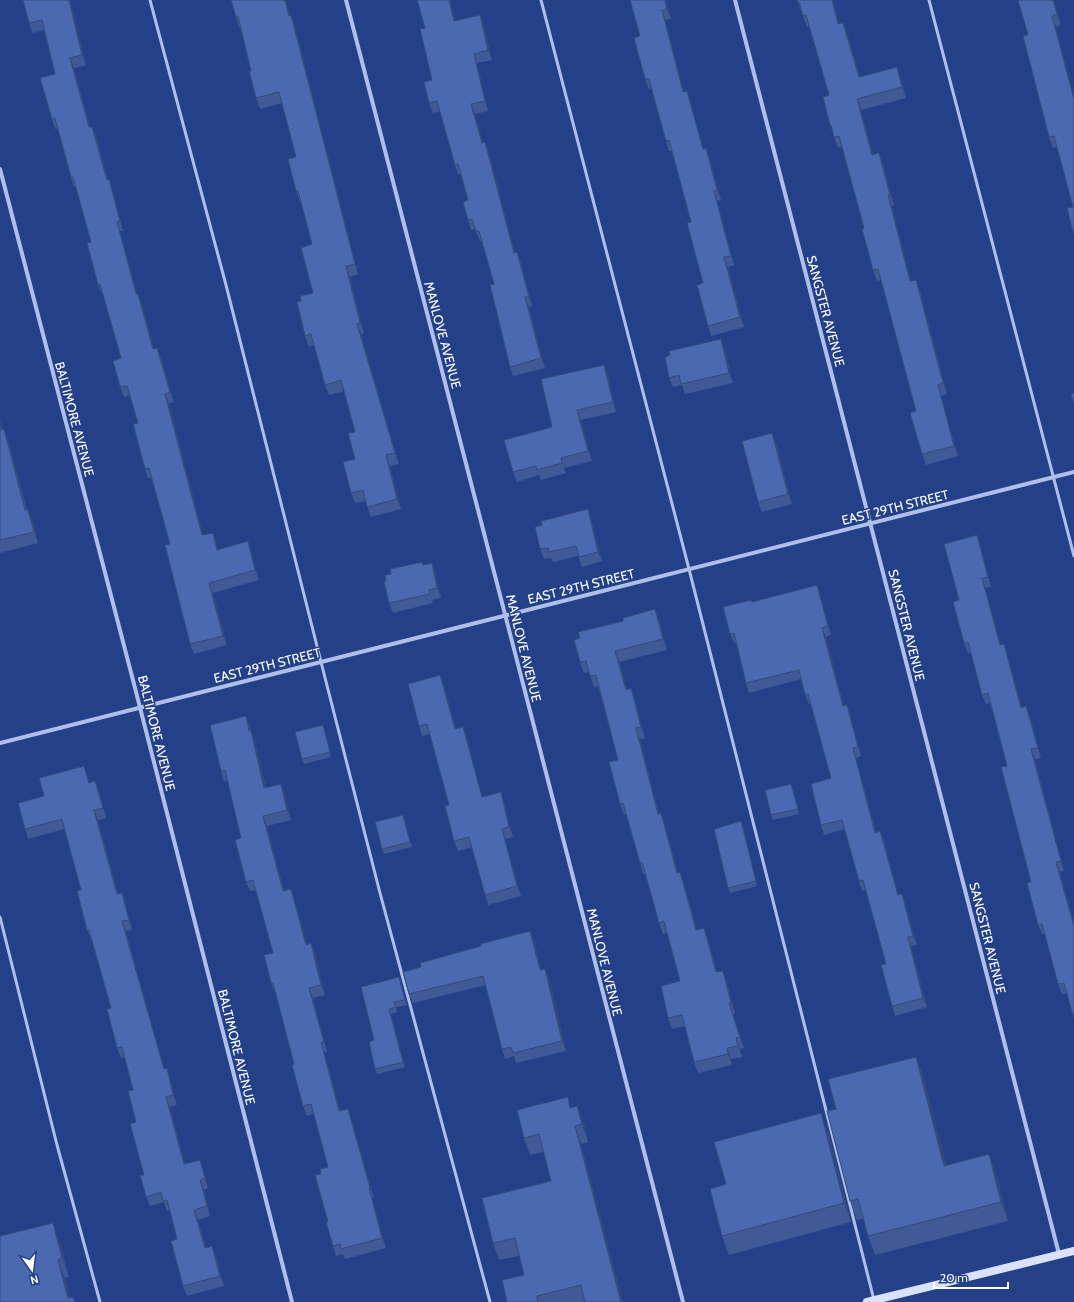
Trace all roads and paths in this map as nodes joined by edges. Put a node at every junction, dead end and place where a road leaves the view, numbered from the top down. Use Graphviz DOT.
graph roads {
  1 [pos="150,0"];
  2 [pos="346,0"];
  3 [pos="541,0"];
  4 [pos="735,0"];
  5 [pos="929,0"];
  6 [pos="0,170"];
  7 [pos="1074,472"];
  8 [pos="1054,477"];
  9 [pos="871,523"];
  10 [pos="1074,556"];
  11 [pos="689,569"];
  12 [pos="505,616"];
  13 [pos="320,662"];
  14 [pos="140,707"];
  15 [pos="0,743"];
  16 [pos="0,917"];
  17 [pos="1074,1251"];
  18 [pos="1059,1254"];
  19 [pos="870,1301"];
  20 [pos="100,1302"];
  21 [pos="292,1302"];
  22 [pos="490,1302"];
  23 [pos="683,1302"];
  1 -- 13 [label="lane"];
  2 -- 12 [label="street, MANLOVE AVENUE"];
  3 -- 11 [label="lane"];
  4 -- 9 [label="street, SANGSTER AVENUE"];
  5 -- 8 [label="lane"];
  6 -- 14 [label="street, BALTIMORE AVENUE"];
  7 -- 8 [label="street, EAST 29TH STREET"];
  8 -- 9 [label="street, EAST 29TH STREET"];
  8 -- 10 [label="lane"];
  9 -- 11 [label="street, EAST 29TH STREET"];
  9 -- 18 [label="street, SANGSTER AVENUE"];
  11 -- 12 [label="street, EAST 29TH STREET"];
  11 -- 19 [label="lane"];
  12 -- 13 [label="street, EAST 29TH STREET"];
  12 -- 23 [label="street, MANLOVE AVENUE"];
  13 -- 14 [label="street, EAST 29TH STREET"];
  13 -- 22 [label="lane"];
  14 -- 15 [label="street, EAST 29TH STREET"];
  14 -- 21 [label="street, BALTIMORE AVENUE"];
  16 -- 20 [label="lane"];
  17 -- 18 [label="main road"];
  18 -- 19 [label="main road"];
}
